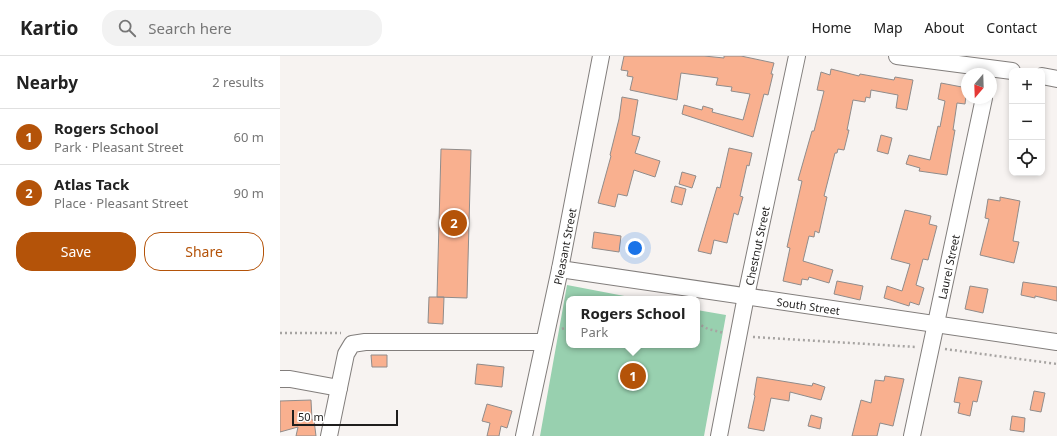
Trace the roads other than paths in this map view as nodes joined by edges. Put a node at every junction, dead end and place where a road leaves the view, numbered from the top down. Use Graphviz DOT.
graph roads {
  1 [pos="601,56"];
  2 [pos="797,56"];
  3 [pos="897,56"];
  4 [pos="991,66"];
  5 [pos="1009,70"];
  6 [pos="1045,77"];
  7 [pos="1057,79"];
  8 [pos="983,104"];
  9 [pos="560,269"];
  10 [pos="746,296"];
  11 [pos="937,324"];
  12 [pos="544,342"];
  13 [pos="1057,342"];
  14 [pos="280,379"];
  15 [pos="339,388"];
  16 [pos="329,436"];
  17 [pos="524,436"];
  18 [pos="719,436"];
  19 [pos="912,436"];
  1 -- 9 [label="street, Pleasant Street"];
  2 -- 10 [label="street, Chestnut Street"];
  3 -- 4 [label="street"];
  4 -- 5 [label="street"];
  6 -- 7 [label="street"];
  8 -- 11 [label="street, Laurel Street"];
  9 -- 10 [label="street, South Street"];
  9 -- 12 [label="street, Pleasant Street"];
  10 -- 11 [label="street, South Street"];
  10 -- 18 [label="street, Chestnut Street"];
  11 -- 13 [label="street, South Street"];
  11 -- 19 [label="street, Laurel Street"];
  12 -- 15 [label="street"];
  12 -- 17 [label="street, Pleasant Street"];
  14 -- 15 [label="street"];
  15 -- 16 [label="street"];
}
